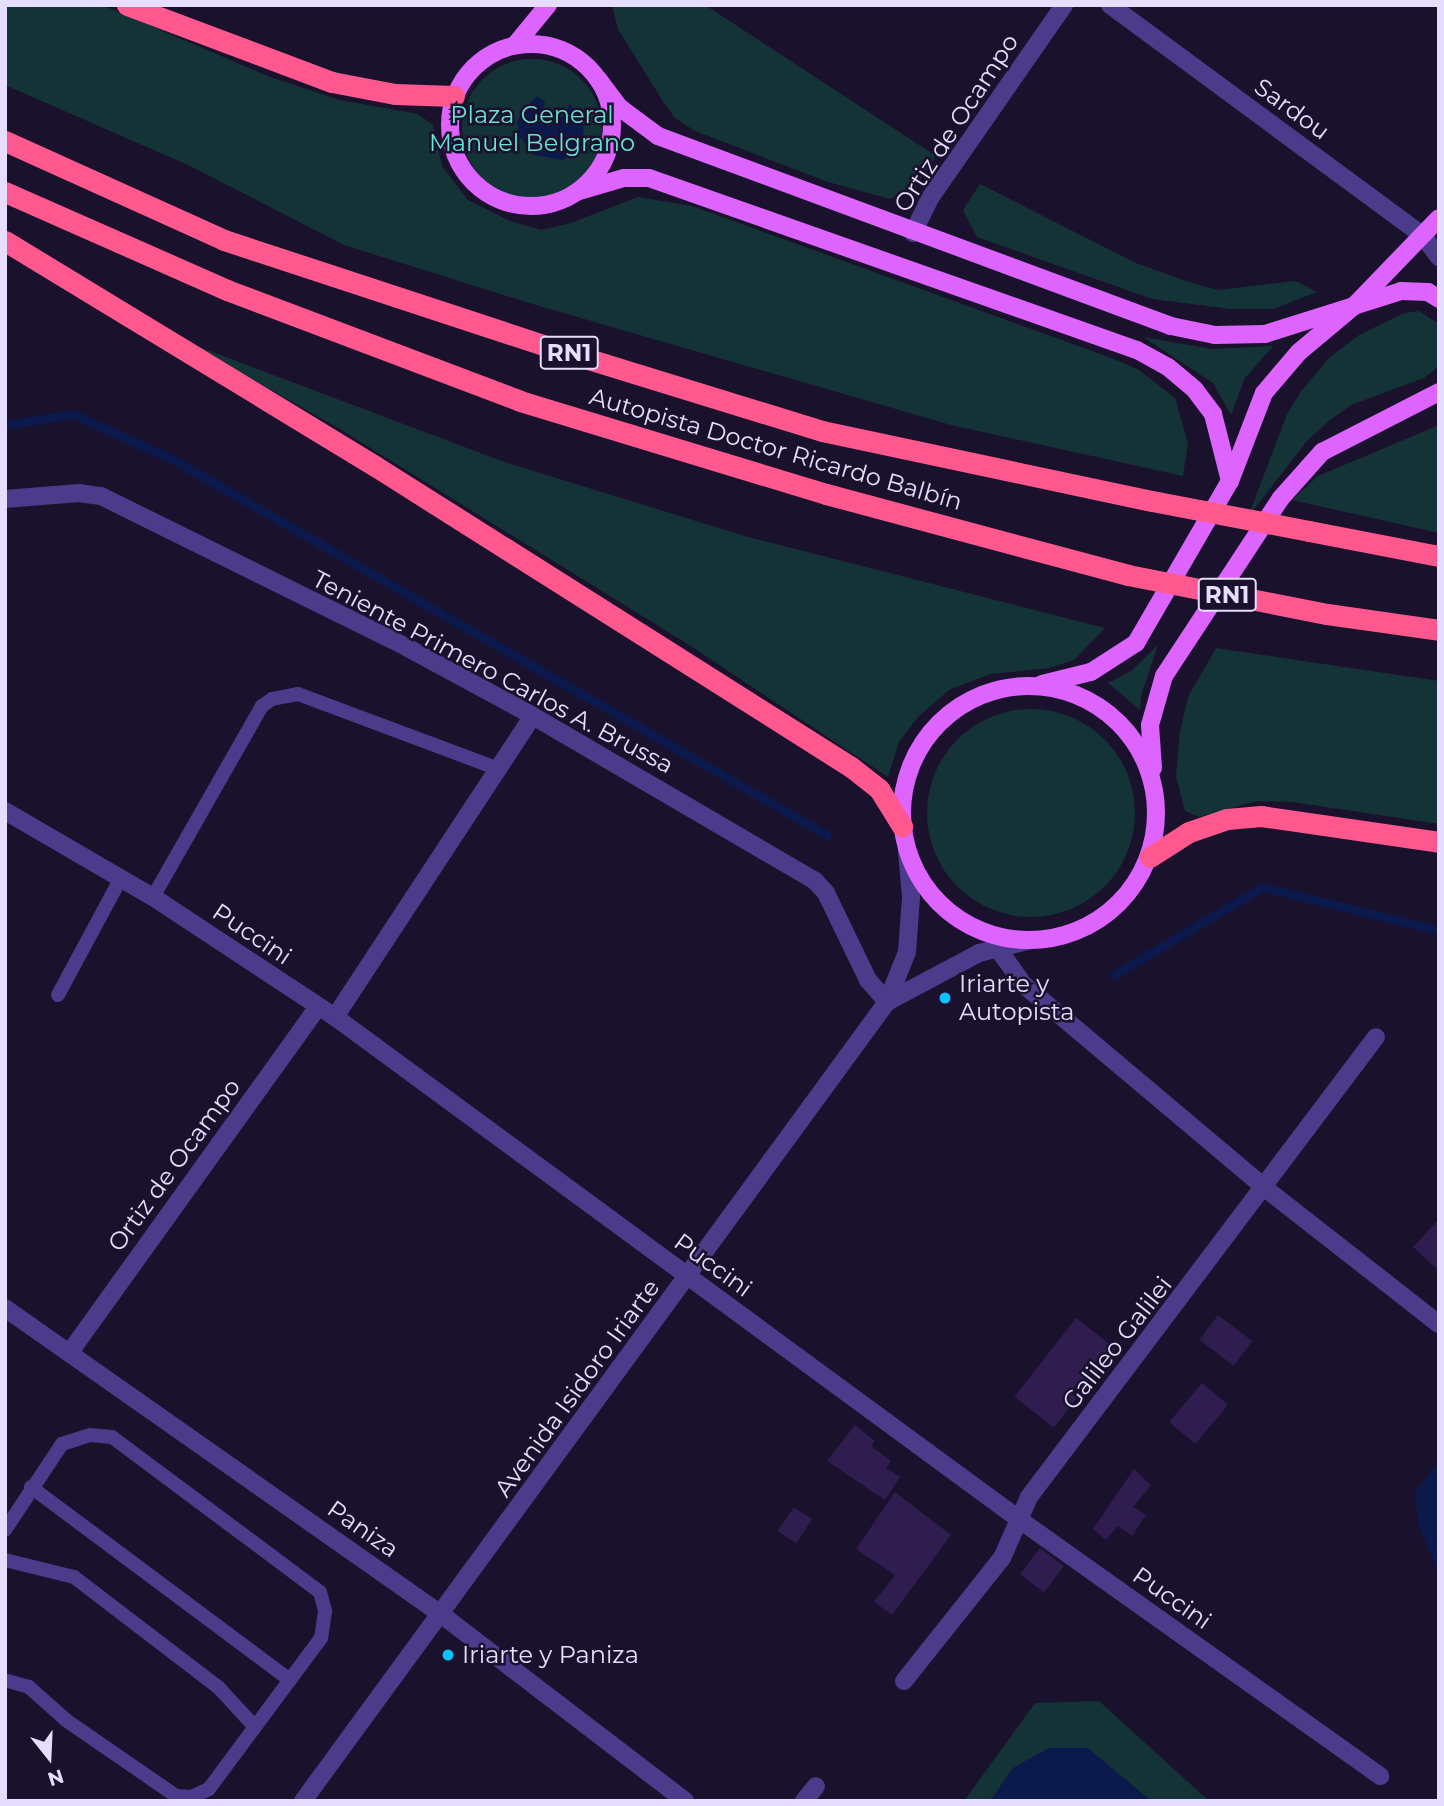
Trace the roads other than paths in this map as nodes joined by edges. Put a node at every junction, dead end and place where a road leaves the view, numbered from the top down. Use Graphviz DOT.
graph roads {
  1 [pos="127,5"];
  2 [pos="548,5"];
  3 [pos="1064,5"];
  4 [pos="1110,5"];
  5 [pos="515,45"];
  6 [pos="598,79"];
  7 [pos="454,96"];
  8 [pos="5,141"];
  9 [pos="579,191"];
  10 [pos="5,192"];
  11 [pos="1439,218"];
  12 [pos="913,233"];
  13 [pos="1423,236"];
  14 [pos="5,241"];
  15 [pos="1439,257"];
  16 [pos="1439,299"];
  17 [pos="1354,306"];
  18 [pos="1439,392"];
  19 [pos="1230,481"];
  20 [pos="5,499"];
  21 [pos="1439,556"];
  22 [pos="1439,630"];
  23 [pos="1037,685"];
  24 [pos="533,716"];
  25 [pos="496,768"];
  26 [pos="1155,785"];
  27 [pos="5,811"];
  28 [pos="902,825"];
  29 [pos="1439,842"];
  30 [pos="907,851"];
  31 [pos="1150,857"];
  32 [pos="121,878"];
  33 [pos="153,897"];
  34 [pos="1031,940"];
  35 [pos="998,949"];
  36 [pos="58,995"];
  37 [pos="887,1002"];
  38 [pos="318,1007"];
  39 [pos="335,1017"];
  40 [pos="1376,1037"];
  41 [pos="1266,1189"];
  42 [pos="688,1278"];
  43 [pos="5,1308"];
  44 [pos="1439,1324"];
  45 [pos="70,1352"];
  46 [pos="31,1487"];
  47 [pos="1020,1520"];
  48 [pos="5,1530"];
  49 [pos="5,1560"];
  50 [pos="442,1615"];
  51 [pos="290,1679"];
  52 [pos="5,1680"];
  53 [pos="904,1681"];
  54 [pos="255,1727"];
  55 [pos="1380,1776"];
  56 [pos="816,1786"];
  57 [pos="303,1801"];
  58 [pos="685,1801"];
  59 [pos="804,1801"];
  1 -- 7 [label="highway"];
  2 -- 5 [label="main road"];
  3 -- 12 [label="street, Ortiz de Ocampo"];
  4 -- 13 [label="street, Sardou"];
  5 -- 6 [label="main road"];
  5 -- 7 [label="main road"];
  6 -- 9 [label="main road"];
  6 -- 12 [label="main road"];
  7 -- 9 [label="main road"];
  8 -- 21 [label="highway, Autopista Doctor Ricardo Balbín / RN1, bridge"];
  9 -- 19 [label="main road"];
  10 -- 22 [label="highway, Autopista Doctor Ricardo Balbín / RN1, bridge"];
  11 -- 13 [label="main road"];
  12 -- 17 [label="main road"];
  13 -- 15 [label="street, Sardou"];
  13 -- 17 [label="main road"];
  14 -- 28 [label="highway"];
  16 -- 17 [label="main road"];
  17 -- 19 [label="main road"];
  18 -- 26 [label="main road"];
  19 -- 23 [label="main road"];
  20 -- 24 [label="street, Teniente Primero Carlos A. Brussa"];
  23 -- 26 [label="main road"];
  23 -- 28 [label="main road"];
  24 -- 25 [label="street"];
  24 -- 37 [label="street, Teniente Primero Carlos A. Brussa"];
  25 -- 33 [label="lane"];
  25 -- 39 [label="street"];
  26 -- 31 [label="main road"];
  27 -- 32 [label="street, Puccini"];
  28 -- 30 [label="main road"];
  29 -- 31 [label="highway"];
  30 -- 34 [label="main road"];
  30 -- 37 [label="street, Avenida Isidoro Iriarte"];
  31 -- 34 [label="main road"];
  32 -- 33 [label="street, Puccini"];
  32 -- 36 [label="lane"];
  33 -- 38 [label="street, Puccini"];
  34 -- 35 [label="street, Avenida Isidoro Iriarte"];
  35 -- 37 [label="street, Avenida Isidoro Iriarte"];
  35 -- 41 [label="street"];
  37 -- 42 [label="street, Avenida Isidoro Iriarte"];
  38 -- 39 [label="street, Puccini"];
  38 -- 45 [label="street, Ortiz de Ocampo"];
  39 -- 42 [label="street, Puccini"];
  40 -- 41 [label="street, Galileo Galilei"];
  41 -- 44 [label="street"];
  41 -- 47 [label="street, Galileo Galilei"];
  42 -- 47 [label="street, Puccini"];
  42 -- 50 [label="street, Avenida Isidoro Iriarte"];
  43 -- 45 [label="street, Paniza"];
  45 -- 50 [label="street, Paniza"];
  46 -- 48 [label="lane"];
  46 -- 51 [label="lane"];
  46 -- 51 [label="lane"];
  47 -- 53 [label="street, Galileo Galilei"];
  47 -- 55 [label="street, Puccini"];
  49 -- 54 [label="lane"];
  50 -- 57 [label="street, Avenida Isidoro Iriarte"];
  50 -- 58 [label="street, Paniza"];
  51 -- 54 [label="lane"];
  52 -- 54 [label="lane"];
  56 -- 59 [label="street"];
}
